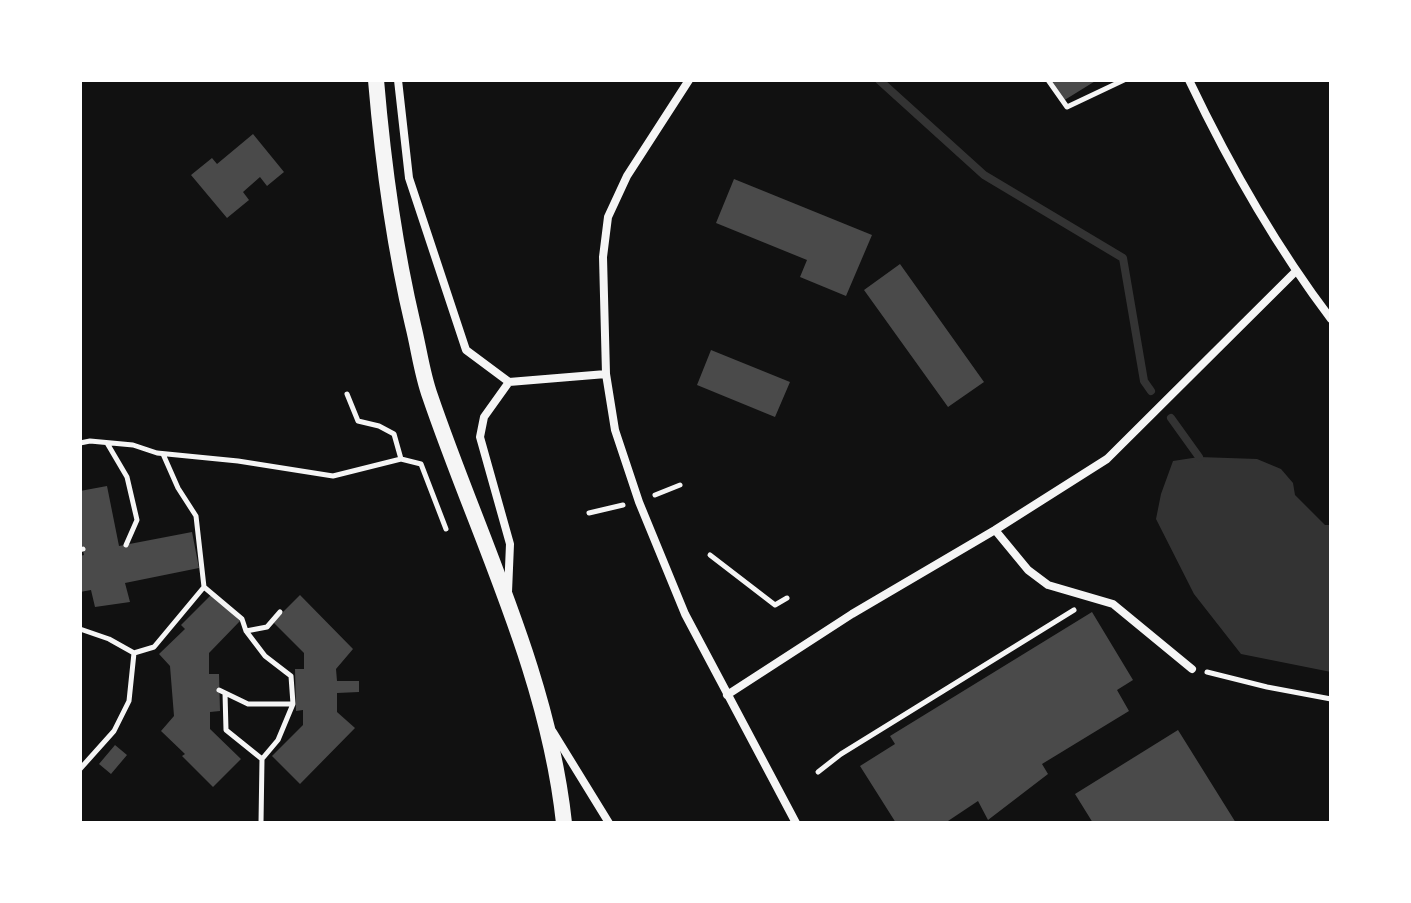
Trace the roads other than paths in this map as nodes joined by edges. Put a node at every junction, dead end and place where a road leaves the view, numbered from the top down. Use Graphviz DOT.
graph roads {
  1 [pos="376,80"];
  2 [pos="398,80"];
  3 [pos="689,80"];
  4 [pos="1189,80"];
  5 [pos="1295,272"];
  6 [pos="1331,319"];
  7 [pos="606,374"];
  8 [pos="509,382"];
  9 [pos="995,530"];
  10 [pos="508,601"];
  11 [pos="1192,669"];
  12 [pos="727,695"];
  13 [pos="544,718"];
  14 [pos="564,823"];
  15 [pos="609,823"];
  16 [pos="796,823"];
  1 -- 10 [label="main road"];
  2 -- 8 [label="street"];
  3 -- 7 [label="street"];
  4 -- 5 [label="street"];
  5 -- 6 [label="street"];
  5 -- 9 [label="street"];
  7 -- 8 [label="street"];
  7 -- 12 [label="street"];
  8 -- 10 [label="street"];
  9 -- 11 [label="street"];
  9 -- 12 [label="street"];
  10 -- 13 [label="main road"];
  12 -- 16 [label="street"];
  13 -- 14 [label="main road"];
  13 -- 15 [label="street"];
}
